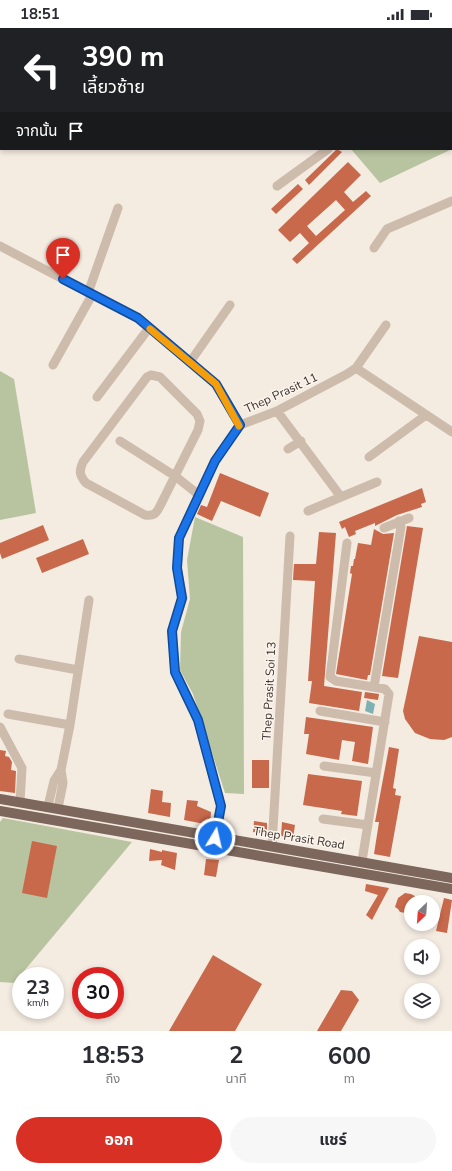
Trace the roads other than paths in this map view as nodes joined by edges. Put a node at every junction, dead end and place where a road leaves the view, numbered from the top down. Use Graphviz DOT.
graph roads {
  1 [pos="327,150"];
  2 [pos="277,186"];
  3 [pos="452,201"];
  4 [pos="118,208"];
  5 [pos="0,246"];
  6 [pos="374,248"];
  7 [pos="90,294"];
  8 [pos="230,306"];
  9 [pos="386,325"];
  10 [pos="149,328"];
  11 [pos="190,362"];
  12 [pos="53,365"];
  13 [pos="356,368"];
  14 [pos="97,397"];
  15 [pos="277,411"];
  16 [pos="426,415"];
  17 [pos="240,425"];
  18 [pos="452,432"];
  19 [pos="120,441"];
  20 [pos="301,441"];
  21 [pos="288,449"];
  22 [pos="369,457"];
  23 [pos="175,476"];
  24 [pos="377,482"];
  25 [pos="199,495"];
  26 [pos="341,497"];
  27 [pos="308,511"];
  28 [pos="409,518"];
  29 [pos="399,522"];
  30 [pos="384,528"];
  31 [pos="290,536"];
  32 [pos="347,543"];
  33 [pos="89,600"];
  34 [pos="19,659"];
  35 [pos="78,670"];
  36 [pos="374,687"];
  37 [pos="320,711"];
  38 [pos="8,714"];
  39 [pos="385,722"];
  40 [pos="70,725"];
  41 [pos="0,727"];
  42 [pos="324,766"];
  43 [pos="376,773"];
  44 [pos="0,799"];
  45 [pos="20,802"];
  46 [pos="53,807"];
  47 [pos="0,811"];
  48 [pos="323,818"];
  49 [pos="368,824"];
  50 [pos="215,838"];
  51 [pos="272,846"];
  52 [pos="362,861"];
  53 [pos="452,878"];
  54 [pos="452,889"];
  1 -- 2 [label="street"];
  3 -- 6 [label="street"];
  4 -- 7 [label="street"];
  5 -- 7 [label="street"];
  7 -- 10 [label="street"];
  7 -- 12 [label="street"];
  8 -- 11 [label="street"];
  9 -- 13 [label="street, Thep Prasit 11"];
  10 -- 11 [label="street"];
  10 -- 14 [label="street"];
  11 -- 17 [label="street"];
  13 -- 15 [label="street, Thep Prasit 11"];
  13 -- 16 [label="street"];
  15 -- 17 [label="street, Thep Prasit 11"];
  15 -- 20 [label="street"];
  16 -- 18 [label="street"];
  16 -- 22 [label="street"];
  17 -- 25 [label="street, Thep Prasit 11"];
  19 -- 23 [label="street"];
  20 -- 21 [label="street"];
  20 -- 26 [label="street"];
  23 -- 23 [label="street"];
  23 -- 25 [label="street"];
  24 -- 26 [label="street"];
  25 -- 50 [label="street, Thep Prasit 11"];
  26 -- 27 [label="street"];
  28 -- 29 [label="street"];
  29 -- 30 [label="street"];
  29 -- 36 [label="street"];
  31 -- 51 [label="street, Thep Prasit Soi 13"];
  32 -- 36 [label="street"];
  33 -- 35 [label="street"];
  34 -- 35 [label="street"];
  35 -- 40 [label="street"];
  36 -- 39 [label="street"];
  37 -- 39 [label="street"];
  38 -- 40 [label="street"];
  39 -- 43 [label="street"];
  40 -- 46 [label="street"];
  41 -- 45 [label="street"];
  42 -- 43 [label="street"];
  43 -- 49 [label="street"];
  44 -- 45 [label="main road, Thep Prasit Road"];
  45 -- 46 [label="main road, Thep Prasit Road"];
  46 -- 50 [label="main road, Thep Prasit Road"];
  47 -- 54 [label="main road, Thep Prasit Road"];
  48 -- 49 [label="street"];
  49 -- 52 [label="street"];
  50 -- 51 [label="main road, Thep Prasit Road"];
  51 -- 52 [label="main road, Thep Prasit Road"];
  52 -- 53 [label="main road, Thep Prasit Road"];
}
